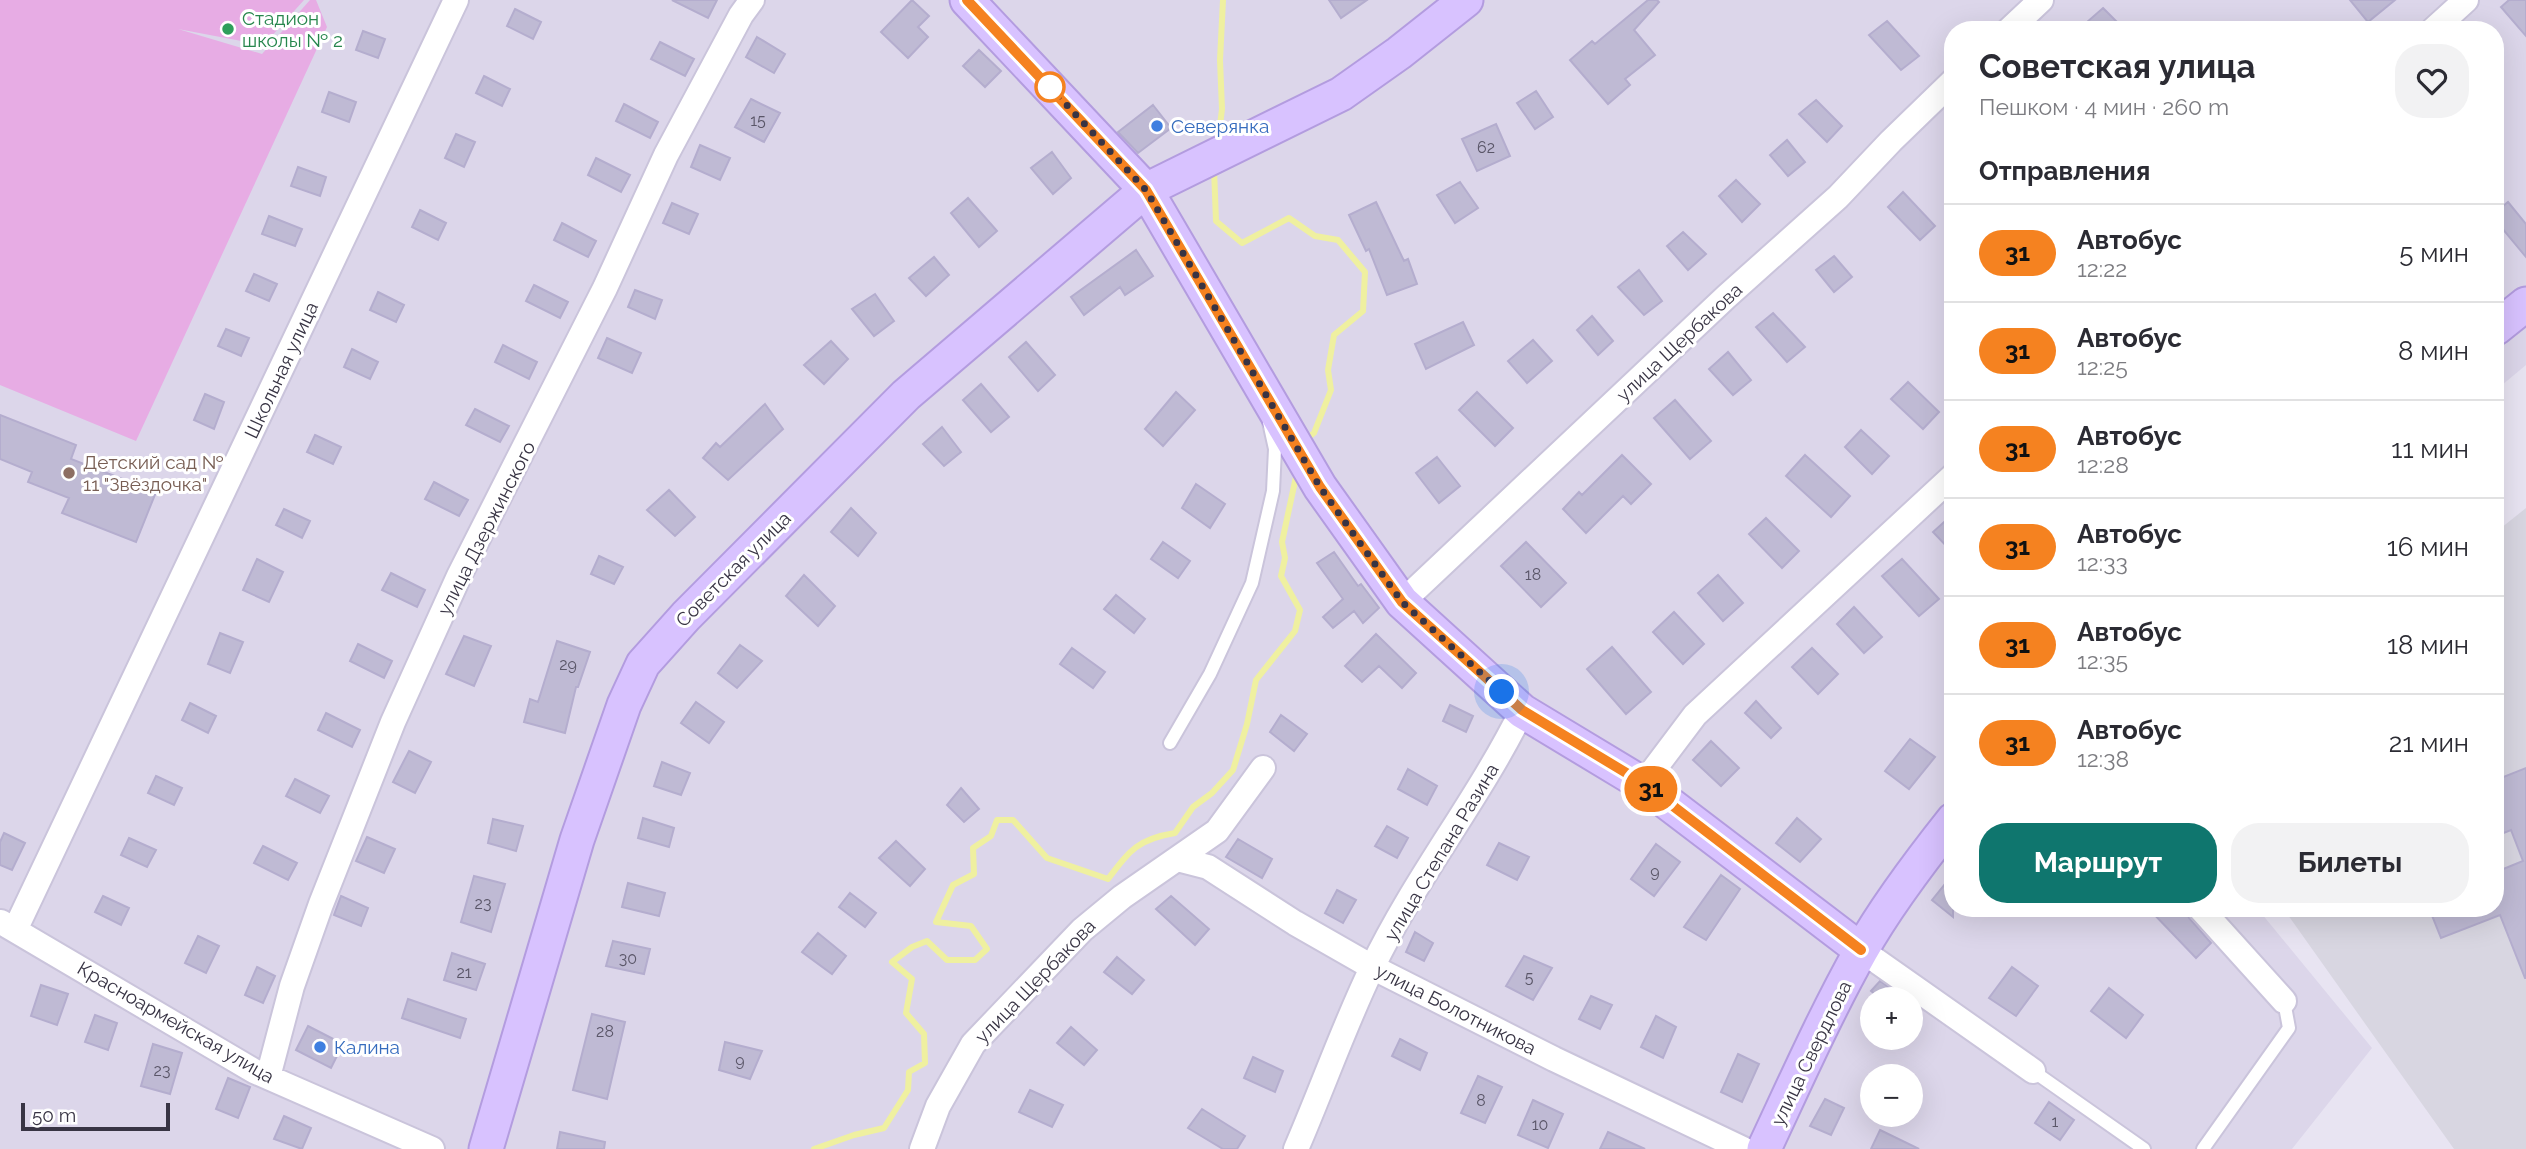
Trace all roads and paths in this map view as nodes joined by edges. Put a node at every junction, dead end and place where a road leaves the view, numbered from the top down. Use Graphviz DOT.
graph roads {
  1 [pos="456,0"];
  2 [pos="752,0"];
  3 [pos="967,0"];
  4 [pos="1466,0"];
  5 [pos="2041,0"];
  6 [pos="2466,0"];
  7 [pos="2018,21"];
  8 [pos="2443,21"];
  9 [pos="1944,90"];
  10 [pos="1146,190"];
  11 [pos="2526,304"];
  12 [pos="2504,322"];
  13 [pos="1261,388"];
  14 [pos="1944,484"];
  15 [pos="1402,602"];
  16 [pos="1522,710"];
  17 [pos="1170,743"];
  18 [pos="1263,768"];
  19 [pos="1643,783"];
  20 [pos="1944,831"];
  21 [pos="1177,859"];
  22 [pos="2208,917"];
  23 [pos="7,925"];
  24 [pos="1861,950"];
  25 [pos="1372,967"];
  26 [pos="2284,1001"];
  27 [pos="2033,1071"];
  28 [pos="268,1077"];
  29 [pos="432,1149"];
  30 [pos="486,1149"];
  31 [pos="922,1149"];
  32 [pos="1296,1149"];
  33 [pos="1742,1149"];
  34 [pos="1764,1149"];
  35 [pos="2144,1149"];
  36 [pos="2203,1149"];
  1 -- 23 [label="street, Школьная улица"];
  2 -- 28 [label="street, улица Дзержинского"];
  3 -- 10 [label="street"];
  4 -- 10 [label="street, Советская улица"];
  5 -- 7 [label="street"];
  6 -- 8 [label="street"];
  9 -- 15 [label="street, улица Щербакова"];
  10 -- 13 [label="street"];
  10 -- 30 [label="street, Советская улица"];
  11 -- 12 [label="street"];
  13 -- 15 [label="street"];
  13 -- 17 [label="lane"];
  14 -- 19 [label="street"];
  15 -- 16 [label="street"];
  16 -- 19 [label="street"];
  16 -- 25 [label="street, улица Степана Разина"];
  18 -- 21 [label="street, улица Щербакова"];
  19 -- 24 [label="street"];
  20 -- 24 [label="street, улица Свердлова"];
  21 -- 25 [label="street, улица Болотникова"];
  21 -- 31 [label="street, улица Щербакова"];
  22 -- 26 [label="street"];
  23 -- 28 [label="street, Красноармейская улица"];
  24 -- 27 [label="street"];
  24 -- 34 [label="street, улица Свердлова"];
  25 -- 32 [label="street, улица Степана Разина"];
  25 -- 33 [label="street, улица Болотникова"];
  26 -- 36 [label="lane"];
  27 -- 35 [label="lane"];
  28 -- 29 [label="street, Красноармейская улица"];
}
